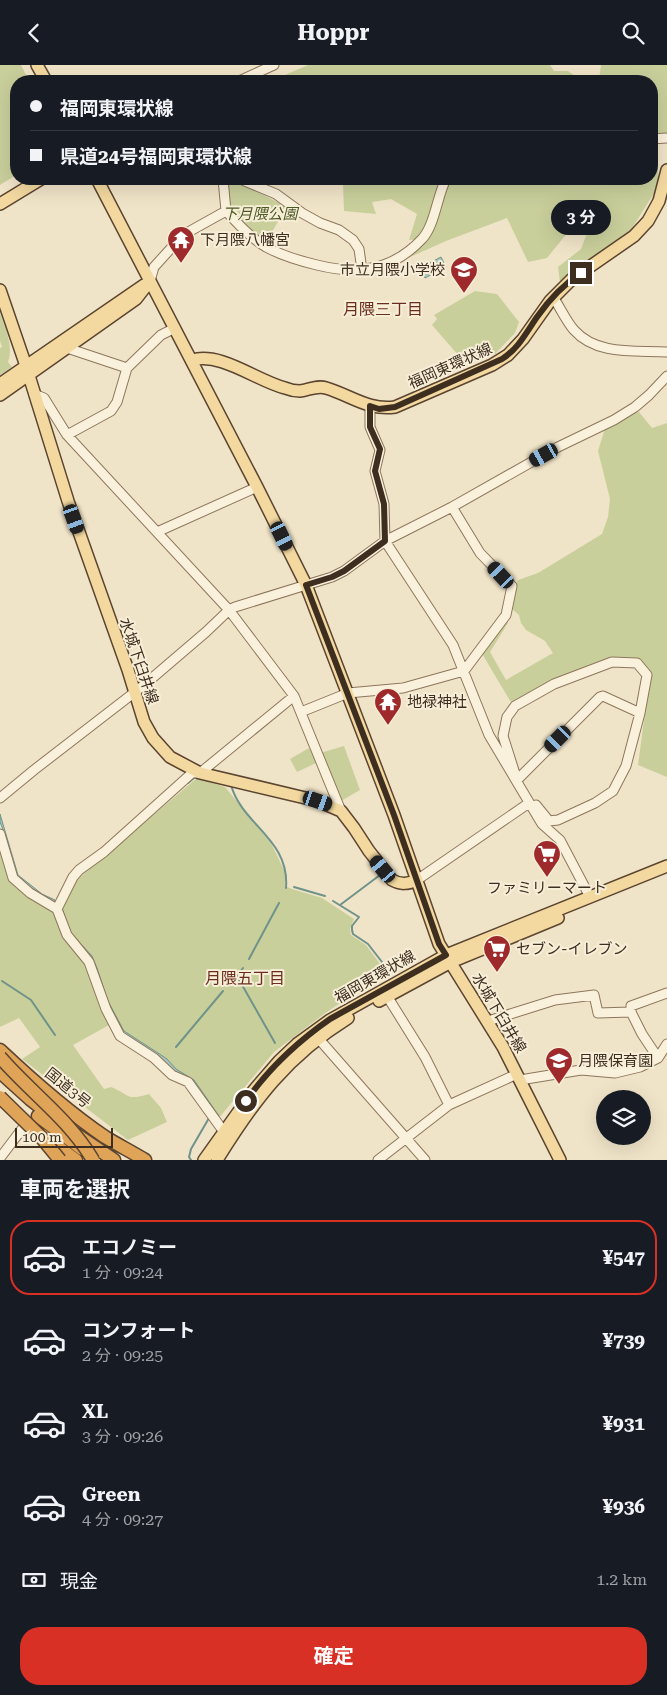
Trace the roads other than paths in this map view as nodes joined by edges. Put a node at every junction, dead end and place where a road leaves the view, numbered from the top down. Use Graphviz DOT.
graph roads {
  1 [pos="274,65"];
  2 [pos="252,75"];
  3 [pos="667,170"];
  4 [pos="31,185"];
  5 [pos="100,185"];
  6 [pos="224,185"];
  7 [pos="254,185"];
  8 [pos="444,185"];
  9 [pos="665,198"];
  10 [pos="0,204"];
  11 [pos="226,211"];
  12 [pos="362,271"];
  13 [pos="150,281"];
  14 [pos="0,290"];
  15 [pos="554,297"];
  16 [pos="175,328"];
  17 [pos="67,348"];
  18 [pos="667,352"];
  19 [pos="192,360"];
  20 [pos="127,368"];
  21 [pos="27,371"];
  22 [pos="667,375"];
  23 [pos="0,384"];
  24 [pos="34,394"];
  25 [pos="0,395"];
  26 [pos="370,406"];
  27 [pos="67,435"];
  28 [pos="257,487"];
  29 [pos="452,507"];
  30 [pos="157,532"];
  31 [pos="385,541"];
  32 [pos="306,585"];
  33 [pos="229,610"];
  34 [pos="464,671"];
  35 [pos="134,691"];
  36 [pos="348,693"];
  37 [pos="294,696"];
  38 [pos="301,712"];
  39 [pos="640,713"];
  40 [pos="200,773"];
  41 [pos="517,780"];
  42 [pos="0,798"];
  43 [pos="529,803"];
  44 [pos="341,811"];
  45 [pos="0,834"];
  46 [pos="667,866"];
  47 [pos="667,873"];
  48 [pos="416,880"];
  49 [pos="590,897"];
  50 [pos="57,909"];
  51 [pos="448,958"];
  52 [pos="667,993"];
  53 [pos="387,996"];
  54 [pos="631,1012"];
  55 [pos="488,1021"];
  56 [pos="318,1038"];
  57 [pos="667,1044"];
  58 [pos="0,1050"];
  59 [pos="0,1057"];
  60 [pos="658,1058"];
  61 [pos="1,1076"];
  62 [pos="519,1077"];
  63 [pos="0,1097"];
  64 [pos="449,1105"];
  65 [pos="28,1124"];
  66 [pos="224,1133"];
  67 [pos="405,1139"];
  68 [pos="0,1157"];
  69 [pos="60,1160"];
  70 [pos="76,1160"];
  71 [pos="92,1160"];
  72 [pos="99,1160"];
  73 [pos="114,1160"];
  74 [pos="146,1160"];
  75 [pos="204,1160"];
  76 [pos="217,1160"];
  77 [pos="378,1160"];
  78 [pos="425,1160"];
  79 [pos="560,1160"];
  1 -- 2 [label="street"];
  3 -- 9 [label="main road, 福岡東環状線"];
  4 -- 10 [label="main road"];
  5 -- 13 [label="main road"];
  6 -- 11 [label="street"];
  7 -- 12 [label="street"];
  8 -- 12 [label="street"];
  9 -- 15 [label="main road, 福岡東環状線"];
  11 -- 12 [label="street"];
  11 -- 13 [label="street"];
  13 -- 16 [label="main road"];
  13 -- 17 [label="main road"];
  13 -- 21 [label="main road"];
  14 -- 21 [label="main road, 水城下臼井線"];
  15 -- 18 [label="street"];
  15 -- 26 [label="main road, 福岡東環状線"];
  16 -- 19 [label="main road"];
  16 -- 20 [label="street"];
  17 -- 20 [label="street"];
  17 -- 21 [label="main road"];
  19 -- 26 [label="main road, 福岡東環状線"];
  19 -- 28 [label="main road, 水城下臼井線"];
  20 -- 27 [label="street"];
  21 -- 23 [label="main road"];
  21 -- 24 [label="main road, 水城下臼井線"];
  21 -- 25 [label="main road"];
  22 -- 29 [label="street"];
  24 -- 27 [label="street"];
  24 -- 35 [label="main road, 水城下臼井線"];
  26 -- 31 [label="street"];
  27 -- 30 [label="street"];
  28 -- 30 [label="street"];
  28 -- 32 [label="main road, 水城下臼井線"];
  29 -- 31 [label="street"];
  29 -- 34 [label="street"];
  30 -- 33 [label="street"];
  31 -- 32 [label="street"];
  31 -- 34 [label="street"];
  32 -- 33 [label="street"];
  32 -- 36 [label="main road, 水城下臼井線"];
  33 -- 35 [label="street"];
  33 -- 37 [label="street"];
  34 -- 36 [label="street"];
  34 -- 41 [label="street"];
  35 -- 40 [label="main road, 水城下臼井線"];
  35 -- 42 [label="street"];
  36 -- 38 [label="street"];
  36 -- 48 [label="main road, 水城下臼井線"];
  37 -- 38 [label="street"];
  37 -- 40 [label="street"];
  38 -- 44 [label="street"];
  39 -- 41 [label="street"];
  39 -- 41 [label="street"];
  39 -- 43 [label="street"];
  40 -- 44 [label="main road, 水城下臼井線"];
  40 -- 50 [label="street"];
  41 -- 43 [label="street"];
  43 -- 48 [label="street"];
  43 -- 49 [label="street"];
  44 -- 48 [label="main road, 水城下臼井線"];
  45 -- 50 [label="street"];
  46 -- 49 [label="main road, 福岡東環状線"];
  47 -- 51 [label="main road, 福岡東環状線"];
  48 -- 51 [label="main road, 水城下臼井線"];
  49 -- 51 [label="main road, 福岡東環状線"];
  50 -- 66 [label="street"];
  51 -- 53 [label="main road, 福岡東環状線"];
  51 -- 55 [label="main road, 水城下臼井線"];
  51 -- 66 [label="main road, 福岡東環状線"];
  52 -- 54 [label="street"];
  53 -- 56 [label="main road, 福岡東環状線"];
  53 -- 64 [label="street"];
  54 -- 55 [label="street"];
  54 -- 60 [label="street"];
  55 -- 62 [label="main road, 水城下臼井線"];
  56 -- 67 [label="street"];
  56 -- 76 [label="main road, 福岡東環状線"];
  57 -- 60 [label="street"];
  58 -- 74 [label="highway, 国道3号"];
  59 -- 71 [label="highway, bridge"];
  60 -- 62 [label="street"];
  61 -- 72 [label="highway"];
  61 -- 73 [label="highway"];
  62 -- 64 [label="street"];
  62 -- 79 [label="main road, 水城下臼井線"];
  63 -- 65 [label="highway"];
  63 -- 69 [label="highway, bridge"];
  64 -- 67 [label="street"];
  65 -- 68 [label="street"];
  65 -- 70 [label="highway"];
  66 -- 75 [label="main road, 福岡東環状線"];
  67 -- 77 [label="street"];
  67 -- 78 [label="street"];
}
